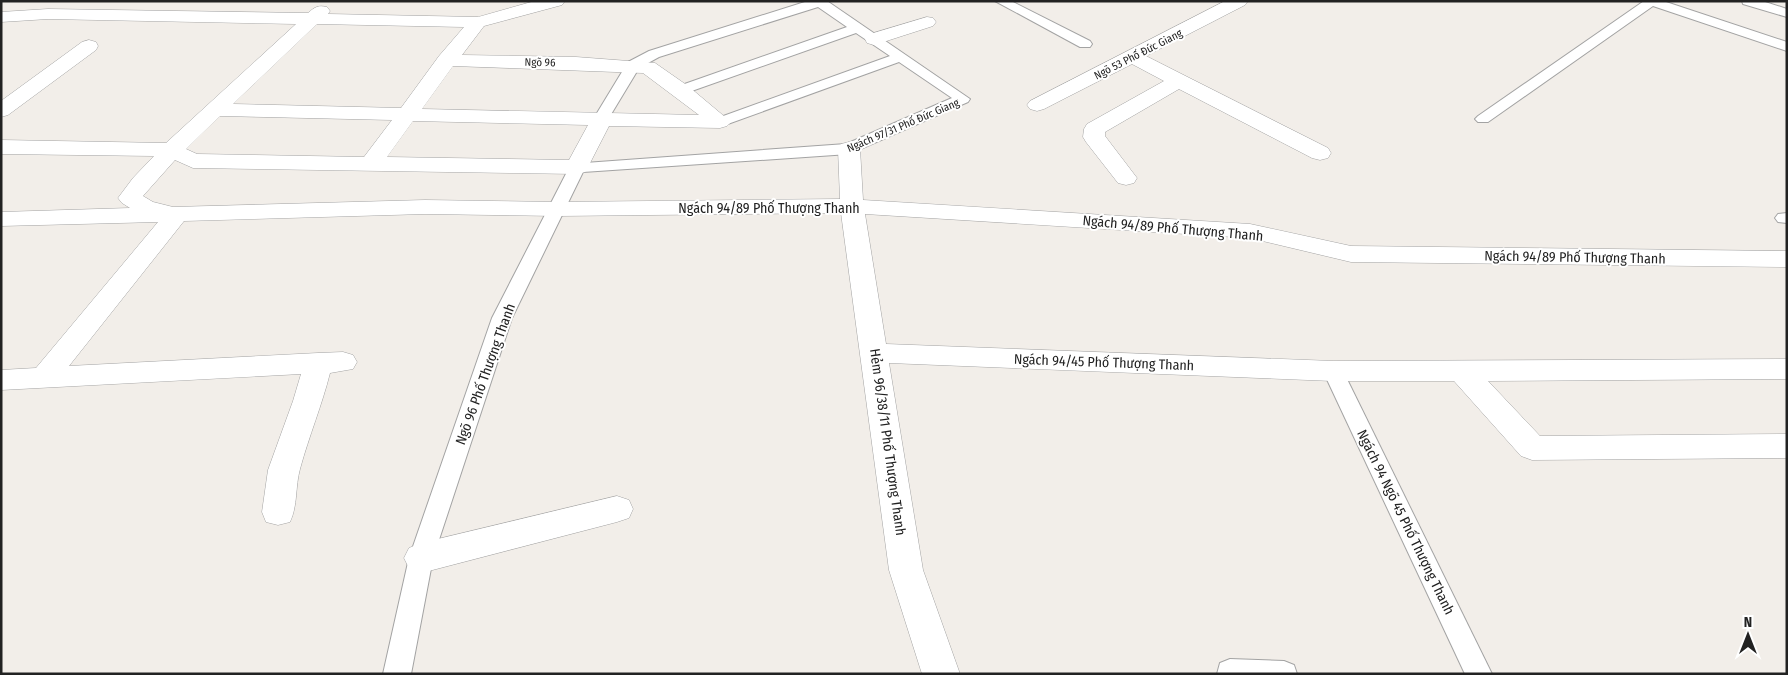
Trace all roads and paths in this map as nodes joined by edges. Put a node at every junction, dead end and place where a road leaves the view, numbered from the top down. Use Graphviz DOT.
graph roads {
  1 [pos="4,1"];
  2 [pos="331,1"];
  3 [pos="556,1"];
  4 [pos="1002,1"];
  5 [pos="1239,1"];
  6 [pos="1651,1"];
  7 [pos="1684,1"];
  8 [pos="1748,1"];
  9 [pos="818,2"];
  10 [pos="1787,13"];
  11 [pos="1,16"];
  12 [pos="314,18"];
  13 [pos="478,22"];
  14 [pos="927,22"];
  15 [pos="857,28"];
  16 [pos="1787,34"];
  17 [pos="874,39"];
  18 [pos="1085,44"];
  19 [pos="89,46"];
  20 [pos="1787,47"];
  21 [pos="899,57"];
  22 [pos="1133,57"];
  23 [pos="446,60"];
  24 [pos="633,65"];
  25 [pos="1178,80"];
  26 [pos="681,90"];
  27 [pos="1037,105"];
  28 [pos="217,110"];
  29 [pos="1,112"];
  30 [pos="409,114"];
  31 [pos="602,118"];
  32 [pos="1483,119"];
  33 [pos="720,122"];
  34 [pos="1,147"];
  35 [pos="850,149"];
  36 [pos="172,150"];
  37 [pos="1320,153"];
  38 [pos="370,164"];
  39 [pos="577,166"];
  40 [pos="1126,178"];
  41 [pos="852,206"];
  42 [pos="558,209"];
  43 [pos="176,214"];
  44 [pos="1,219"];
  45 [pos="1787,259"];
  46 [pos="875,353"];
  47 [pos="1787,369"];
  48 [pos="1334,371"];
  49 [pos="1463,372"];
  50 [pos="44,378"];
  51 [pos="1,380"];
  52 [pos="1787,446"];
  53 [pos="617,509"];
  54 [pos="278,512"];
  55 [pos="421,558"];
  56 [pos="1230,672"];
  57 [pos="397,674"];
  58 [pos="940,674"];
  59 [pos="1284,674"];
  60 [pos="1479,674"];
  1 -- 11 [label="street"];
  2 -- 12 [label="street"];
  3 -- 13 [label="street"];
  4 -- 18 [label="lane"];
  5 -- 22 [label="street, Ngõ 53 Phố Đức Giang"];
  6 -- 20 [label="lane"];
  6 -- 32 [label="lane"];
  7 -- 16 [label="lane"];
  8 -- 10 [label="lane"];
  9 -- 15 [label="lane, Ngách 97/31 Phố Đức Giang"];
  9 -- 24 [label="lane"];
  11 -- 12 [label="street"];
  12 -- 13 [label="street"];
  12 -- 28 [label="street"];
  13 -- 23 [label="street"];
  14 -- 17 [label="street"];
  15 -- 17 [label="lane, Ngách 97/31 Phố Đức Giang"];
  15 -- 26 [label="lane"];
  17 -- 21 [label="lane, Ngách 97/31 Phố Đức Giang"];
  19 -- 29 [label="street"];
  21 -- 33 [label="lane"];
  21 -- 35 [label="lane, Ngách 97/31 Phố Đức Giang"];
  22 -- 25 [label="street"];
  22 -- 27 [label="street, Ngõ 53 Phố Đức Giang"];
  23 -- 24 [label="street, Ngõ 96"];
  23 -- 30 [label="street"];
  24 -- 26 [label="street, Ngõ 96"];
  24 -- 31 [label="lane, Ngõ 96 Phố Thượng Thanh"];
  25 -- 37 [label="street"];
  25 -- 40 [label="street"];
  26 -- 33 [label="street, Ngõ 96"];
  28 -- 30 [label="street"];
  28 -- 36 [label="street"];
  30 -- 31 [label="street"];
  30 -- 38 [label="street"];
  31 -- 33 [label="street"];
  31 -- 39 [label="street, Ngõ 96 Phố Thượng Thanh"];
  34 -- 36 [label="street"];
  35 -- 39 [label="lane, Ngách 97/31 Phố Đức Giang"];
  35 -- 41 [label="street, Hẻm 96/38/11 Phố Thượng Thanh"];
  36 -- 38 [label="street"];
  36 -- 43 [label="street"];
  38 -- 39 [label="street"];
  39 -- 42 [label="lane, Ngõ 96 Phố Thượng Thanh"];
  41 -- 42 [label="street, Ngách 94/89 Phố Thượng Thanh"];
  41 -- 45 [label="street, Ngách 94/89 Phố Thượng Thanh"];
  41 -- 46 [label="street, Hẻm 96/38/11 Phố Thượng Thanh"];
  42 -- 43 [label="street, Ngách 94/89 Phố Thượng Thanh"];
  42 -- 55 [label="lane, Ngõ 96 Phố Thượng Thanh"];
  43 -- 44 [label="street"];
  43 -- 50 [label="street"];
  46 -- 48 [label="street, Ngách 94/45 Phố Thượng Thanh"];
  46 -- 58 [label="street, Hẻm 96/38/11 Phố Thượng Thanh"];
  47 -- 49 [label="street, Ngách 94/45 Phố Thượng Thanh"];
  48 -- 49 [label="street, Ngách 94/45 Phố Thượng Thanh"];
  48 -- 60 [label="lane, Ngách 94 Ngõ 45 Phố Thượng Thanh"];
  49 -- 52 [label="street"];
  50 -- 51 [label="street"];
  50 -- 54 [label="street"];
  53 -- 55 [label="street"];
  55 -- 57 [label="lane, Ngõ 96 Phố Thượng Thanh"];
  56 -- 59 [label="lane"];
}
